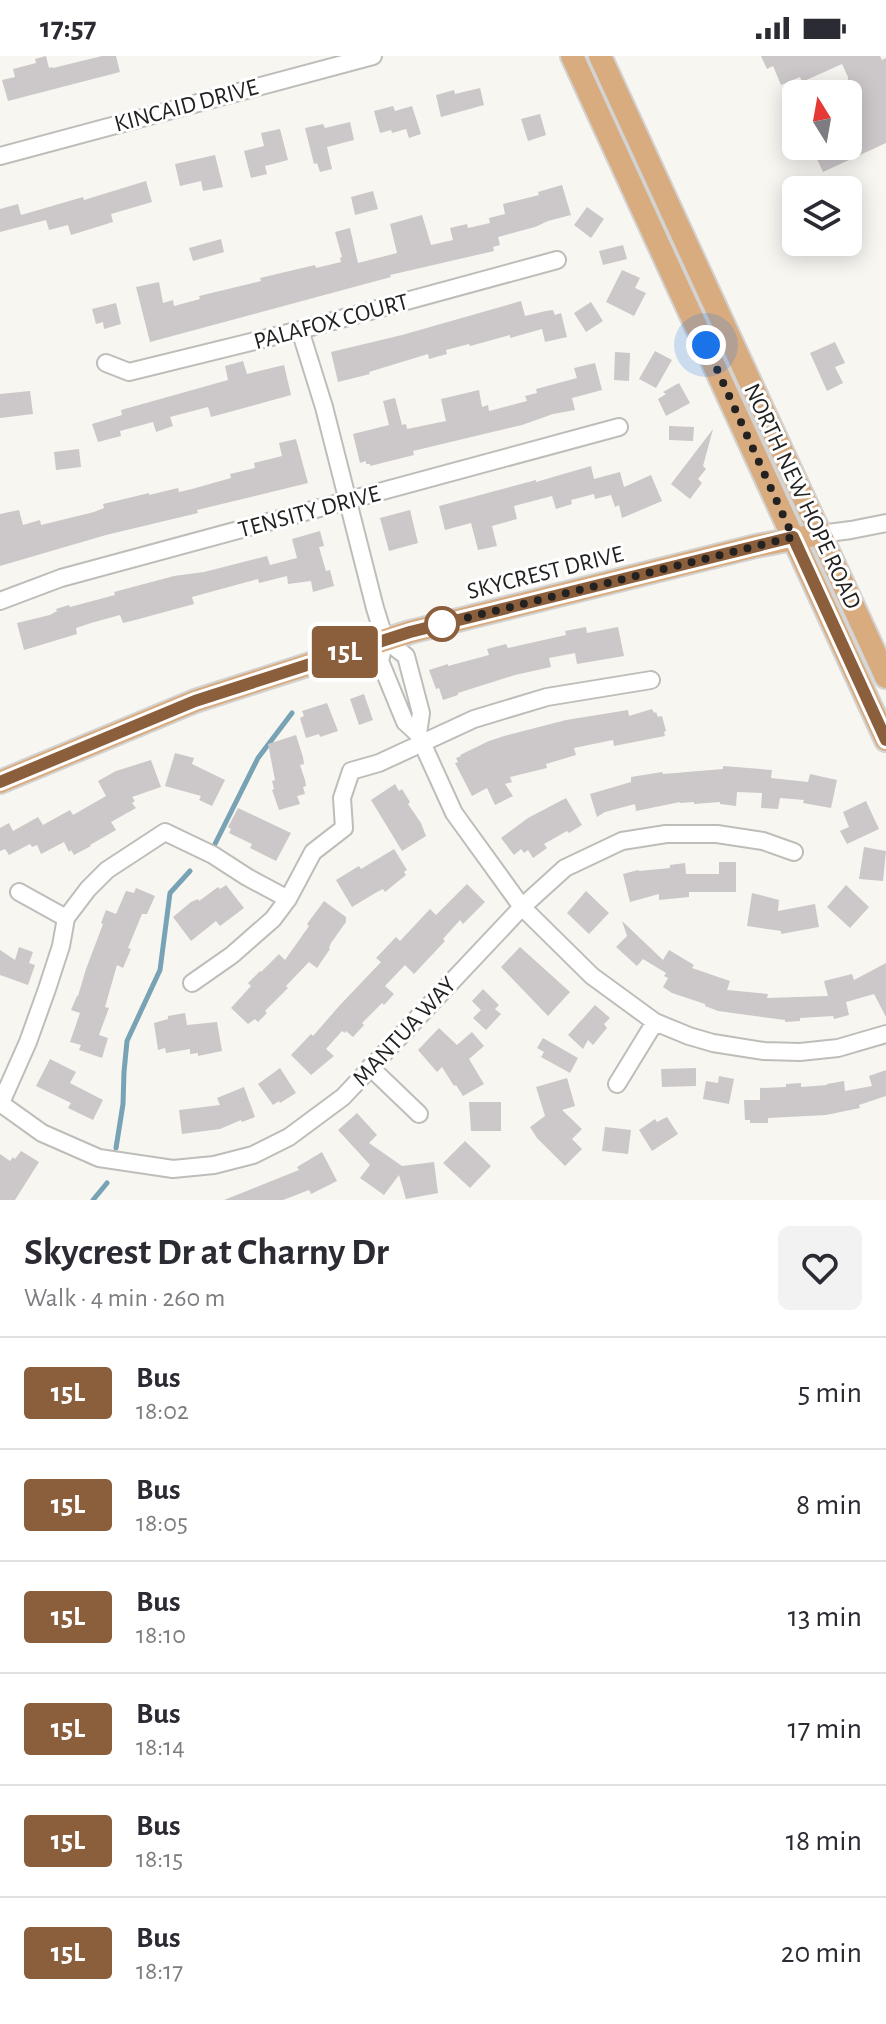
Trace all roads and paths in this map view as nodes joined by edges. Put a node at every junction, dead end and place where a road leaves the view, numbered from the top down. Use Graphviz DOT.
graph roads {
  1 [pos="373,56"];
  2 [pos="572,56"];
  3 [pos="600,56"];
  4 [pos="0,156"];
  5 [pos="557,260"];
  6 [pos="300,330"];
  7 [pos="106,363"];
  8 [pos="619,427"];
  9 [pos="348,501"];
  10 [pos="886,523"];
  11 [pos="820,534"];
  12 [pos="793,537"];
  13 [pos="0,601"];
  14 [pos="385,640"];
  15 [pos="886,677"];
  16 [pos="651,680"];
  17 [pos="420,739"];
  18 [pos="886,740"];
  19 [pos="0,782"];
  20 [pos="794,852"];
  21 [pos="19,892"];
  22 [pos="288,899"];
  23 [pos="522,907"];
  24 [pos="66,918"];
  25 [pos="192,983"];
  26 [pos="655,1022"];
  27 [pos="886,1034"];
  28 [pos="370,1067"];
  29 [pos="617,1084"];
  30 [pos="0,1104"];
  31 [pos="419,1114"];
  1 -- 4 [label="street, KINCAID DRIVE"];
  2 -- 12 [label="main road, NORTH NEW HOPE ROAD"];
  3 -- 11 [label="main road, NORTH NEW HOPE ROAD"];
  5 -- 6 [label="street, PALAFOX COURT"];
  6 -- 7 [label="street, PALAFOX COURT"];
  6 -- 9 [label="street"];
  8 -- 9 [label="street, TENSITY DRIVE"];
  9 -- 13 [label="street, TENSITY DRIVE"];
  9 -- 14 [label="street"];
  10 -- 11 [label="street, SKYCREST DRIVE"];
  11 -- 12 [label="main road, SKYCREST DRIVE"];
  11 -- 15 [label="main road, NORTH NEW HOPE ROAD"];
  12 -- 14 [label="main road, SKYCREST DRIVE"];
  12 -- 18 [label="main road, NORTH NEW HOPE ROAD"];
  14 -- 17 [label="street"];
  14 -- 17 [label="street"];
  14 -- 19 [label="main road, SKYCREST DRIVE"];
  16 -- 17 [label="street"];
  17 -- 22 [label="street"];
  17 -- 23 [label="street"];
  20 -- 23 [label="street, MANTUA WAY"];
  21 -- 24 [label="street"];
  22 -- 24 [label="street"];
  22 -- 25 [label="street"];
  23 -- 26 [label="street"];
  23 -- 28 [label="street, MANTUA WAY"];
  24 -- 30 [label="street"];
  26 -- 27 [label="street"];
  26 -- 29 [label="street"];
  28 -- 30 [label="street, MANTUA WAY"];
  28 -- 31 [label="street"];
}
